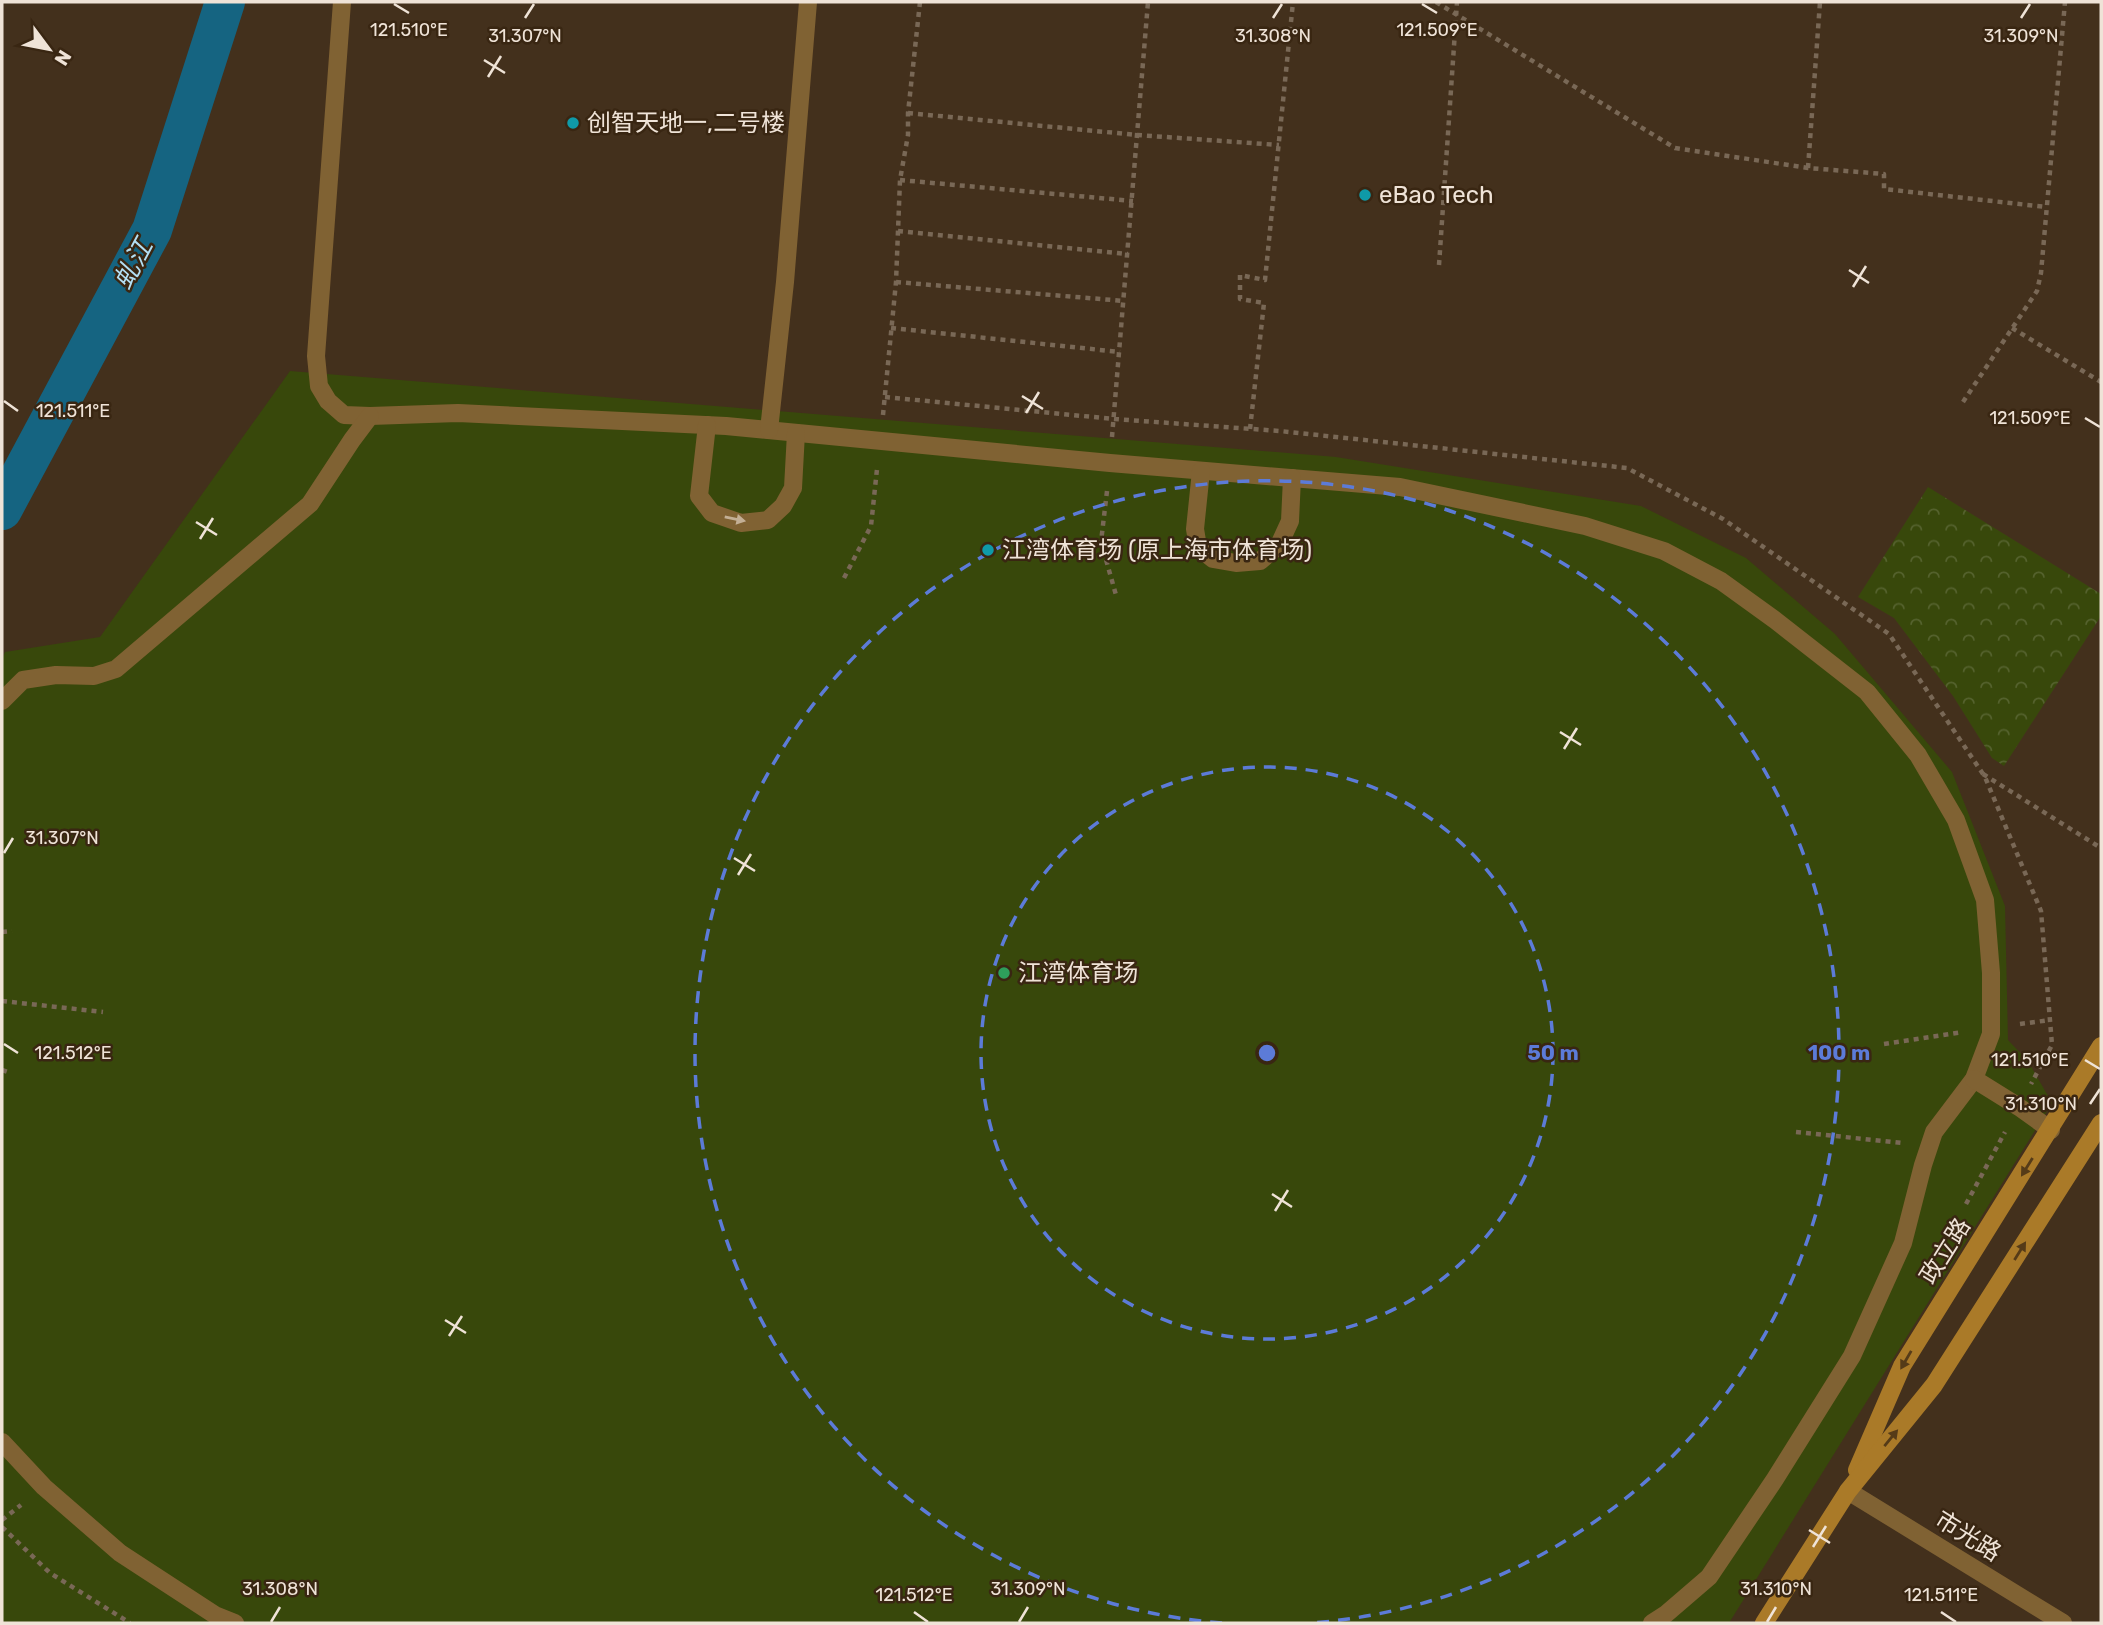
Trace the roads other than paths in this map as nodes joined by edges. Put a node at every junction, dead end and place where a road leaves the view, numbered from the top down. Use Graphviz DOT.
graph roads {
  1 [pos="342,2"];
  2 [pos="808,2"];
  3 [pos="370,416"];
  4 [pos="707,425"];
  5 [pos="769,430"];
  6 [pos="796,433"];
  7 [pos="1201,471"];
  8 [pos="1292,478"];
  9 [pos="2,701"];
  10 [pos="2101,1046"];
  11 [pos="1974,1079"];
  12 [pos="2101,1123"];
  13 [pos="2051,1130"];
  14 [pos="2,1442"];
  15 [pos="1847,1491"];
  16 [pos="235,1623"];
  17 [pos="1652,1623"];
  18 [pos="1764,1623"];
  19 [pos="2063,1623"];
  1 -- 3 [label="street"];
  2 -- 5 [label="street"];
  3 -- 4 [label="street"];
  3 -- 9 [label="street"];
  4 -- 5 [label="street"];
  4 -- 6 [label="street, one-way"];
  5 -- 6 [label="street"];
  6 -- 7 [label="street"];
  7 -- 8 [label="street"];
  7 -- 8 [label="street"];
  8 -- 11 [label="street"];
  10 -- 13 [label="main road, 政立路"];
  11 -- 13 [label="street"];
  11 -- 17 [label="street"];
  15 -- 12 [label="main road, 政立路, one-way"];
  13 -- 15 [label="main road, 政立路, one-way"];
  14 -- 16 [label="street"];
  15 -- 18 [label="main road, 政立路"];
  15 -- 19 [label="street, 市光路"];
}
